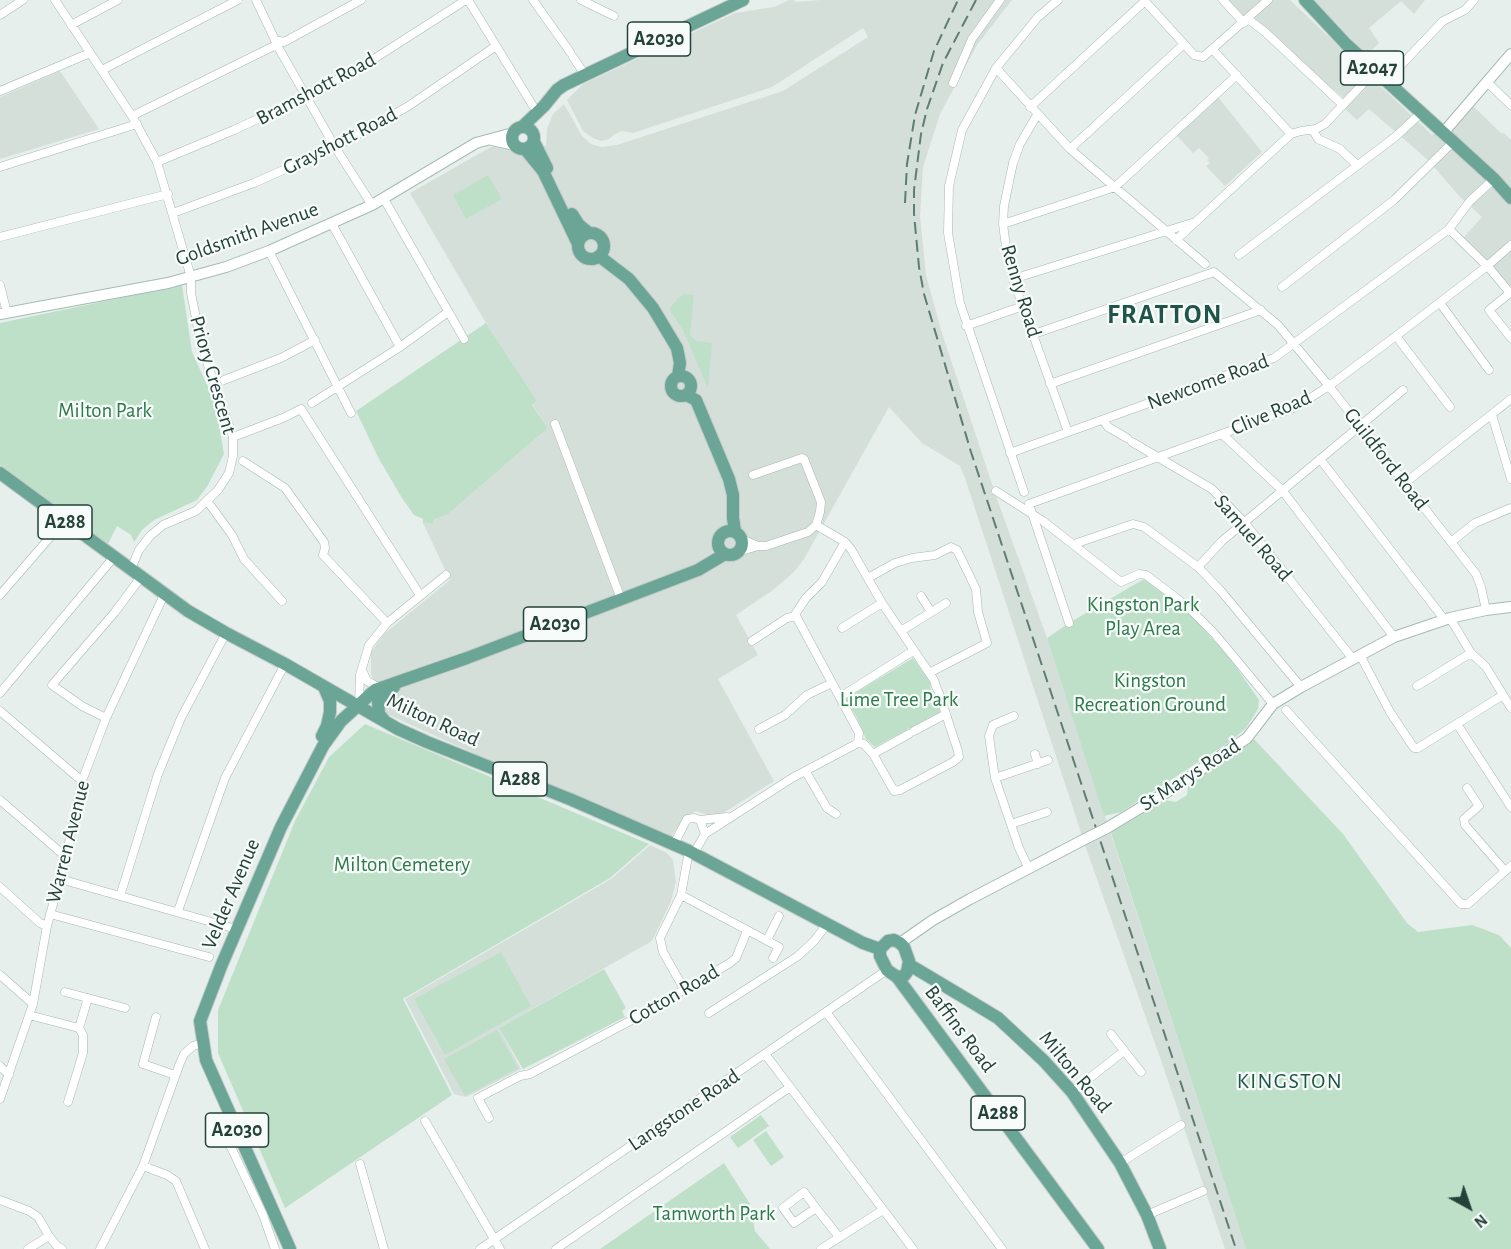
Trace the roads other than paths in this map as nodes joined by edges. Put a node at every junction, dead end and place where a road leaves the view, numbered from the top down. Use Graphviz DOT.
graph roads {
  1 [pos="23,0"];
  2 [pos="55,0"];
  3 [pos="118,0"];
  4 [pos="238,0"];
  5 [pos="256,0"];
  6 [pos="361,0"];
  7 [pos="467,0"];
  8 [pos="533,0"];
  9 [pos="581,0"];
  10 [pos="743,0"];
  11 [pos="1000,0"];
  12 [pos="1058,0"];
  13 [pos="1223,0"];
  14 [pos="1268,0"];
  15 [pos="1305,0"];
  16 [pos="1474,0"];
  17 [pos="1145,1"];
  18 [pos="0,15"];
  19 [pos="614,16"];
  20 [pos="1246,21"];
  21 [pos="71,25"];
  22 [pos="278,44"];
  23 [pos="1184,44"];
  24 [pos="496,46"];
  25 [pos="1213,50"];
  26 [pos="90,53"];
  27 [pos="1511,54"];
  28 [pos="996,68"];
  29 [pos="102,70"];
  30 [pos="1375,72"];
  31 [pos="585,75"];
  32 [pos="1237,75"];
  33 [pos="1386,81"];
  34 [pos="953,83"];
  35 [pos="1488,83"];
  36 [pos="0,91"];
  37 [pos="307,96"];
  38 [pos="1343,105"];
  39 [pos="1511,105"];
  40 [pos="538,106"];
  41 [pos="1030,107"];
  42 [pos="1421,113"];
  43 [pos="1037,115"];
  44 [pos="132,116"];
  45 [pos="137,124"];
  46 [pos="1313,130"];
  47 [pos="1443,133"];
  48 [pos="1291,135"];
  49 [pos="524,139"];
  50 [pos="1453,142"];
  51 [pos="335,147"];
  52 [pos="1070,149"];
  53 [pos="157,162"];
  54 [pos="1356,164"];
  55 [pos="0,167"];
  56 [pos="1494,179"];
  57 [pos="1115,187"];
  58 [pos="168,194"];
  59 [pos="1511,198"];
  60 [pos="384,199"];
  61 [pos="372,205"];
  62 [pos="173,213"];
  63 [pos="1194,223"];
  64 [pos="332,224"];
  65 [pos="1003,224"];
  66 [pos="1449,229"];
  67 [pos="1165,230"];
  68 [pos="589,233"];
  69 [pos="0,237"];
  70 [pos="1176,240"];
  71 [pos="578,244"];
  72 [pos="1511,245"];
  73 [pos="269,251"];
  74 [pos="1239,255"];
  75 [pos="598,256"];
  76 [pos="1205,264"];
  77 [pos="1486,267"];
  78 [pos="191,277"];
  79 [pos="1013,279"];
  80 [pos="0,285"];
  81 [pos="1282,287"];
  82 [pos="1440,303"];
  83 [pos="1023,306"];
  84 [pos="1261,310"];
  85 [pos="448,312"];
  86 [pos="3,314"];
  87 [pos="966,326"];
  88 [pos="1034,334"];
  89 [pos="1396,336"];
  90 [pos="1511,338"];
  91 [pos="464,339"];
  92 [pos="315,340"];
  93 [pos="1295,345"];
  94 [pos="400,347"];
  95 [pos="1489,370"];
  96 [pos="224,380"];
  97 [pos="1050,384"];
  98 [pos="1329,387"];
  99 [pos="339,388"];
  100 [pos="1402,390"];
  101 [pos="1511,399"];
  102 [pos="312,403"];
  103 [pos="1449,407"];
  104 [pos="351,412"];
  105 [pos="1492,415"];
  106 [pos="1104,420"];
  107 [pos="555,424"];
  108 [pos="1360,426"];
  109 [pos="1068,432"];
  110 [pos="1222,434"];
  111 [pos="233,437"];
  112 [pos="1010,453"];
  113 [pos="1158,457"];
  114 [pos="1320,459"];
  115 [pos="243,461"];
  116 [pos="0,473"];
  117 [pos="753,475"];
  118 [pos="1511,479"];
  119 [pos="1405,483"];
  120 [pos="1282,490"];
  121 [pos="996,491"];
  122 [pos="1024,492"];
  123 [pos="208,502"];
  124 [pos="734,503"];
  125 [pos="1511,508"];
  126 [pos="1032,513"];
  127 [pos="64,522"];
  128 [pos="1244,522"];
  129 [pos="816,525"];
  130 [pos="722,533"];
  131 [pos="738,535"];
  132 [pos="845,542"];
  133 [pos="1451,542"];
  134 [pos="1074,544"];
  135 [pos="758,546"];
  136 [pos="727,551"];
  137 [pos="114,557"];
  138 [pos="1198,567"];
  139 [pos="131,569"];
  140 [pos="446,575"];
  141 [pos="141,578"];
  142 [pos="868,578"];
  143 [pos="0,595"];
  144 [pos="164,595"];
  145 [pos="420,595"];
  146 [pos="921,596"];
  147 [pos="621,599"];
  148 [pos="282,601"];
  149 [pos="882,603"];
  150 [pos="946,603"];
  151 [pos="1511,607"];
  152 [pos="1486,610"];
  153 [pos="931,612"];
  154 [pos="796,615"];
  155 [pos="1447,618"];
  156 [pos="387,623"];
  157 [pos="1069,623"];
  158 [pos="842,628"];
  159 [pos="901,630"];
  160 [pos="226,633"];
  161 [pos="1394,637"];
  162 [pos="752,641"];
  163 [pos="914,651"];
  164 [pos="1471,653"];
  165 [pos="1356,657"];
  166 [pos="285,664"];
  167 [pos="362,668"];
  168 [pos="929,673"];
  169 [pos="403,681"];
  170 [pos="832,683"];
  171 [pos="1417,686"];
  172 [pos="324,687"];
  173 [pos="1301,687"];
  174 [pos="380,688"];
  175 [pos="0,693"];
  176 [pos="1503,695"];
  177 [pos="840,697"];
  178 [pos="1273,704"];
  179 [pos="361,708"];
  180 [pos="1511,708"];
  181 [pos="1286,710"];
  182 [pos="0,711"];
  183 [pos="946,714"];
  184 [pos="1014,716"];
  185 [pos="106,718"];
  186 [pos="386,722"];
  187 [pos="1457,724"];
  188 [pos="759,729"];
  189 [pos="858,743"];
  190 [pos="873,754"];
  191 [pos="1035,754"];
  192 [pos="1048,760"];
  193 [pos="1038,764"];
  194 [pos="312,765"];
  195 [pos="806,772"];
  196 [pos="995,778"];
  197 [pos="82,781"];
  198 [pos="1467,788"];
  199 [pos="0,800"];
  200 [pos="1511,807"];
  201 [pos="1047,812"];
  202 [pos="836,814"];
  203 [pos="735,816"];
  204 [pos="700,820"];
  205 [pos="1011,824"];
  206 [pos="705,834"];
  207 [pos="674,844"];
  208 [pos="692,852"];
  209 [pos="66,857"];
  210 [pos="1508,868"];
  211 [pos="1029,869"];
  212 [pos="60,879"];
  213 [pos="0,887"];
  214 [pos="681,895"];
  215 [pos="120,896"];
  216 [pos="178,911"];
  217 [pos="50,914"];
  218 [pos="779,916"];
  219 [pos="828,923"];
  220 [pos="47,926"];
  221 [pos="237,929"];
  222 [pos="747,931"];
  223 [pos="767,940"];
  224 [pos="900,943"];
  225 [pos="880,949"];
  226 [pos="209,957"];
  227 [pos="773,958"];
  228 [pos="909,966"];
  229 [pos="892,974"];
  230 [pos="0,975"];
  231 [pos="684,989"];
  232 [pos="65,992"];
  233 [pos="88,998"];
  234 [pos="33,1004"];
  235 [pos="125,1008"];
  236 [pos="825,1012"];
  237 [pos="709,1013"];
  238 [pos="29,1015"];
  239 [pos="156,1017"];
  240 [pos="79,1028"];
  241 [pos="1111,1034"];
  242 [pos="203,1043"];
  243 [pos="1124,1051"];
  244 [pos="765,1054"];
  245 [pos="0,1066"];
  246 [pos="1141,1072"];
  247 [pos="9,1075"];
  248 [pos="175,1075"];
  249 [pos="790,1087"];
  250 [pos="1072,1092"];
  251 [pos="0,1099"];
  252 [pos="68,1102"];
  253 [pos="489,1118"];
  254 [pos="425,1121"];
  255 [pos="1181,1125"];
  256 [pos="235,1127"];
  257 [pos="1120,1163"];
  258 [pos="360,1164"];
  259 [pos="142,1166"];
  260 [pos="1203,1191"];
  261 [pos="0,1200"];
  262 [pos="816,1208"];
  263 [pos="884,1210"];
  264 [pos="1146,1215"];
  265 [pos="49,1236"];
  266 [pos="839,1237"];
  267 [pos="494,1239"];
  268 [pos="28,1249"];
  269 [pos="62,1249"];
  270 [pos="100,1249"];
  271 [pos="205,1249"];
  272 [pos="275,1249"];
  273 [pos="290,1249"];
  274 [pos="384,1249"];
  275 [pos="480,1249"];
  276 [pos="500,1249"];
  277 [pos="556,1249"];
  278 [pos="822,1249"];
  279 [pos="913,1249"];
  280 [pos="1002,1249"];
  281 [pos="1098,1249"];
  282 [pos="1161,1249"];
  1 -- 18 [label="street"];
  2 -- 21 [label="street, Priory Crescent"];
  3 -- 21 [label="street"];
  4 -- 29 [label="street"];
  5 -- 22 [label="street"];
  6 -- 22 [label="street"];
  7 -- 24 [label="street"];
  7 -- 37 [label="street, Bramshott Road"];
  8 -- 31 [label="street"];
  9 -- 19 [label="street"];
  10 -- 31 [label="main road, A2030"];
  11 -- 34 [label="street"];
  12 -- 28 [label="street"];
  13 -- 20 [label="street"];
  14 -- 20 [label="street"];
  15 -- 30 [label="main road, A2047"];
  16 -- 33 [label="street"];
  17 -- 23 [label="street"];
  17 -- 41 [label="street"];
  20 -- 25 [label="street"];
  20 -- 38 [label="street"];
  21 -- 26 [label="street, Priory Crescent"];
  22 -- 37 [label="street"];
  22 -- 44 [label="street"];
  23 -- 25 [label="street"];
  23 -- 52 [label="street"];
  24 -- 40 [label="street"];
  24 -- 51 [label="street, Grayshott Road"];
  25 -- 32 [label="street"];
  26 -- 29 [label="street, Priory Crescent"];
  26 -- 36 [label="street"];
  27 -- 35 [label="street"];
  28 -- 41 [label="street"];
  28 -- 87 [label="street"];
  29 -- 44 [label="street, Priory Crescent"];
  30 -- 33 [label="main road, A2047"];
  30 -- 38 [label="street"];
  31 -- 40 [label="main road, A2030"];
  32 -- 48 [label="street"];
  32 -- 57 [label="street"];
  33 -- 42 [label="main road, A2047"];
  35 -- 39 [label="street"];
  35 -- 47 [label="street"];
  37 -- 51 [label="street"];
  37 -- 53 [label="street, Bramshott Road"];
  38 -- 46 [label="street"];
  40 -- 49 [label="main road, A2030"];
  41 -- 43 [label="street"];
  42 -- 47 [label="main road, A2047"];
  42 -- 54 [label="street"];
  43 -- 52 [label="street"];
  43 -- 65 [label="street, Renny Road"];
  44 -- 45 [label="street, Priory Crescent"];
  45 -- 53 [label="street, Priory Crescent"];
  45 -- 55 [label="street"];
  46 -- 48 [label="street"];
  46 -- 54 [label="street"];
  47 -- 50 [label="main road, A2047"];
  48 -- 63 [label="street"];
  49 -- 60 [label="street, Goldsmith Avenue"];
  49 -- 68 [label="main road"];
  49 -- 71 [label="main road"];
  50 -- 56 [label="main road, A2047"];
  50 -- 81 [label="street"];
  51 -- 61 [label="street"];
  51 -- 62 [label="street, Grayshott Road"];
  52 -- 57 [label="street"];
  53 -- 58 [label="street, Priory Crescent"];
  54 -- 74 [label="street"];
  56 -- 59 [label="main road, A2047"];
  56 -- 66 [label="street, Newcome Road"];
  57 -- 65 [label="street"];
  57 -- 67 [label="street"];
  58 -- 62 [label="street, Priory Crescent"];
  58 -- 69 [label="street"];
  60 -- 61 [label="street, Goldsmith Avenue"];
  60 -- 85 [label="street"];
  61 -- 64 [label="street, Goldsmith Avenue"];
  62 -- 78 [label="street, Priory Crescent"];
  63 -- 67 [label="street"];
  63 -- 70 [label="street"];
  64 -- 73 [label="street, Goldsmith Avenue"];
  64 -- 94 [label="street"];
  65 -- 79 [label="street, Renny Road"];
  66 -- 77 [label="street"];
  66 -- 93 [label="street, Newcome Road"];
  67 -- 70 [label="street"];
  67 -- 79 [label="street"];
  68 -- 71 [label="main road"];
  68 -- 75 [label="main road"];
  70 -- 76 [label="street"];
  71 -- 75 [label="main road"];
  72 -- 77 [label="street, Clive Road"];
  73 -- 78 [label="street, Goldsmith Avenue"];
  73 -- 92 [label="street"];
  75 -- 124 [label="main road"];
  77 -- 82 [label="street, Clive Road"];
  77 -- 90 [label="street"];
  78 -- 86 [label="street, Goldsmith Avenue"];
  78 -- 111 [label="street, Priory Crescent"];
  79 -- 83 [label="street, Renny Road"];
  80 -- 86 [label="street"];
  82 -- 89 [label="street, Clive Road"];
  82 -- 95 [label="street"];
  83 -- 87 [label="street"];
  83 -- 88 [label="street, Renny Road"];
  84 -- 88 [label="street, Guildford Road"];
  84 -- 93 [label="street, Guildford Road"];
  84 -- 97 [label="street"];
  85 -- 91 [label="street"];
  85 -- 94 [label="street"];
  87 -- 112 [label="street"];
  88 -- 97 [label="street, Renny Road"];
  89 -- 98 [label="street, Clive Road"];
  89 -- 103 [label="street"];
  92 -- 96 [label="street"];
  92 -- 99 [label="street"];
  93 -- 98 [label="street, Guildford Road"];
  93 -- 106 [label="street, Newcome Road"];
  94 -- 99 [label="street"];
  97 -- 109 [label="street, Renny Road"];
  98 -- 108 [label="street, Guildford Road"];
  98 -- 110 [label="street, Clive Road"];
  99 -- 102 [label="street"];
  99 -- 104 [label="street"];
  100 -- 108 [label="street"];
  101 -- 105 [label="street"];
  105 -- 118 [label="street"];
  105 -- 119 [label="street"];
  106 -- 109 [label="street, Newcome Road"];
  106 -- 113 [label="street, Samuel Road"];
  107 -- 147 [label="street"];
  108 -- 114 [label="street"];
  108 -- 119 [label="street, Guildford Road"];
  109 -- 112 [label="street, Newcome Road"];
  110 -- 113 [label="street, Clive Road"];
  110 -- 120 [label="street"];
  111 -- 123 [label="street, Priory Crescent"];
  111 -- 145 [label="street"];
  112 -- 122 [label="street"];
  113 -- 126 [label="street, Clive Road"];
  113 -- 128 [label="street, Samuel Road"];
  114 -- 120 [label="street"];
  114 -- 155 [label="street"];
  115 -- 156 [label="street"];
  116 -- 127 [label="main road, Milton Road / A288"];
  117 -- 129 [label="street"];
  119 -- 133 [label="street, Guildford Road"];
  120 -- 128 [label="street"];
  120 -- 161 [label="street"];
  121 -- 126 [label="street"];
  123 -- 139 [label="street, Priory Crescent"];
  123 -- 148 [label="street"];
  124 -- 130 [label="main road"];
  124 -- 131 [label="main road"];
  125 -- 133 [label="street"];
  126 -- 134 [label="street"];
  126 -- 157 [label="street"];
  127 -- 137 [label="main road, Milton Road / A288"];
  127 -- 143 [label="street"];
  128 -- 138 [label="street"];
  128 -- 165 [label="street, Samuel Road"];
  129 -- 132 [label="street"];
  129 -- 135 [label="street"];
  130 -- 131 [label="main road"];
  130 -- 136 [label="main road"];
  131 -- 135 [label="street"];
  131 -- 136 [label="main road"];
  132 -- 142 [label="street"];
  132 -- 154 [label="street"];
  133 -- 152 [label="street, Guildford Road"];
  134 -- 138 [label="street"];
  134 -- 178 [label="street"];
  135 -- 136 [label="street"];
  136 -- 147 [label="main road, A2030"];
  137 -- 139 [label="main road, Milton Road / A288"];
  137 -- 175 [label="street"];
  138 -- 173 [label="street"];
  139 -- 141 [label="main road, Milton Road / A288"];
  140 -- 145 [label="street"];
  141 -- 144 [label="main road, Milton Road / A288"];
  141 -- 185 [label="street"];
  142 -- 149 [label="street"];
  142 -- 168 [label="street"];
  144 -- 160 [label="main road, Milton Road / A288"];
  144 -- 185 [label="street, Warren Avenue"];
  145 -- 156 [label="street"];
  146 -- 153 [label="street"];
  147 -- 169 [label="main road, A2030"];
  149 -- 158 [label="street"];
  149 -- 159 [label="street"];
  150 -- 153 [label="street"];
  151 -- 152 [label="street, St Marys Road"];
  152 -- 155 [label="street, St Marys Road"];
  153 -- 159 [label="street"];
  154 -- 162 [label="street"];
  154 -- 170 [label="street"];
  155 -- 161 [label="street, St Marys Road"];
  155 -- 164 [label="street"];
  156 -- 167 [label="street"];
  159 -- 163 [label="street"];
  160 -- 166 [label="main road, Milton Road / A288"];
  160 -- 215 [label="street"];
  161 -- 165 [label="street, St Marys Road"];
  163 -- 168 [label="street"];
  163 -- 177 [label="street"];
  164 -- 171 [label="street"];
  164 -- 176 [label="street"];
  165 -- 173 [label="street, St Marys Road"];
  165 -- 187 [label="street, Samuel Road"];
  166 -- 172 [label="main road, Milton Road / A288"];
  166 -- 216 [label="street"];
  167 -- 174 [label="street"];
  167 -- 179 [label="street"];
  168 -- 183 [label="street"];
  169 -- 174 [label="main road, A2030"];
  169 -- 179 [label="main road, A2030"];
  169 -- 186 [label="main road, A2030"];
  170 -- 177 [label="street"];
  170 -- 188 [label="street"];
  172 -- 179 [label="main road, Milton Road / A288"];
  172 -- 194 [label="main road, Velder Avenue"];
  173 -- 178 [label="street, St Marys Road"];
  174 -- 179 [label="main road, A2030"];
  176 -- 180 [label="street"];
  176 -- 187 [label="street"];
  177 -- 189 [label="street"];
  178 -- 211 [label="street, St Marys Road, bridge"];
  179 -- 186 [label="main road, Milton Road / A288"];
  179 -- 194 [label="main road, Velder Avenue / A2030"];
  181 -- 210 [label="street"];
  182 -- 197 [label="street"];
  183 -- 190 [label="street"];
  183 -- 190 [label="street"];
  184 -- 196 [label="street"];
  185 -- 197 [label="street, Warren Avenue"];
  186 -- 207 [label="main road, Milton Road / A288"];
  187 -- 200 [label="street"];
  189 -- 190 [label="street"];
  189 -- 195 [label="street"];
  191 -- 193 [label="street"];
  192 -- 193 [label="street"];
  193 -- 196 [label="street"];
  194 -- 221 [label="main road, Velder Avenue / A2030"];
  195 -- 202 [label="street"];
  195 -- 203 [label="street"];
  196 -- 205 [label="street"];
  197 -- 209 [label="street, Warren Avenue"];
  198 -- 210 [label="street"];
  199 -- 209 [label="street"];
  201 -- 205 [label="street"];
  203 -- 204 [label="street"];
  203 -- 206 [label="street"];
  204 -- 206 [label="street"];
  204 -- 207 [label="street"];
  205 -- 211 [label="street"];
  206 -- 208 [label="street"];
  207 -- 208 [label="main road, Milton Road / A288"];
  208 -- 214 [label="street"];
  208 -- 219 [label="main road, Milton Road / A288"];
  209 -- 212 [label="street, Warren Avenue"];
  211 -- 224 [label="street, St Marys Road"];
  212 -- 215 [label="street"];
  212 -- 217 [label="street, Warren Avenue"];
  213 -- 220 [label="street"];
  214 -- 222 [label="street"];
  214 -- 231 [label="street"];
  215 -- 216 [label="street"];
  216 -- 221 [label="street"];
  217 -- 220 [label="street, Warren Avenue"];
  217 -- 226 [label="street"];
  218 -- 223 [label="street"];
  219 -- 225 [label="main road, Milton Road / A288"];
  219 -- 237 [label="street"];
  220 -- 234 [label="street, Warren Avenue"];
  221 -- 242 [label="main road, Velder Avenue / A2030"];
  222 -- 223 [label="street"];
  222 -- 231 [label="street, Cotton Road"];
  223 -- 227 [label="street"];
  224 -- 225 [label="main road"];
  224 -- 228 [label="main road"];
  225 -- 229 [label="main road"];
  228 -- 229 [label="main road"];
  228 -- 250 [label="main road, Milton Road"];
  229 -- 236 [label="street, Langstone Road"];
  229 -- 281 [label="main road, Baffins Road / A288"];
  230 -- 234 [label="street"];
  231 -- 253 [label="street, Cotton Road"];
  232 -- 233 [label="street"];
  233 -- 235 [label="street"];
  233 -- 240 [label="street"];
  234 -- 238 [label="street, Warren Avenue"];
  236 -- 244 [label="street, Langstone Road"];
  236 -- 280 [label="street"];
  238 -- 240 [label="street"];
  238 -- 247 [label="street, Warren Avenue"];
  239 -- 248 [label="street"];
  240 -- 252 [label="street"];
  241 -- 243 [label="street"];
  242 -- 248 [label="street"];
  242 -- 256 [label="main road, A2030"];
  243 -- 246 [label="street"];
  243 -- 250 [label="street"];
  244 -- 249 [label="street"];
  244 -- 267 [label="street, Langstone Road"];
  245 -- 247 [label="street"];
  247 -- 251 [label="street, Warren Avenue"];
  248 -- 259 [label="street"];
  249 -- 263 [label="street"];
  249 -- 277 [label="street"];
  250 -- 257 [label="main road, Milton Road"];
  254 -- 267 [label="street"];
  255 -- 257 [label="street"];
  256 -- 272 [label="street"];
  256 -- 273 [label="main road, A2030"];
  257 -- 264 [label="main road, Milton Road"];
  258 -- 274 [label="street"];
  259 -- 270 [label="street"];
  259 -- 271 [label="street"];
  260 -- 264 [label="street"];
  261 -- 265 [label="street"];
  262 -- 266 [label="street"];
  263 -- 266 [label="street"];
  263 -- 279 [label="street"];
  264 -- 282 [label="main road, Milton Road"];
  265 -- 268 [label="street"];
  265 -- 269 [label="street"];
  266 -- 278 [label="street"];
  267 -- 275 [label="street, Langstone Road"];
  267 -- 276 [label="street"];
}
